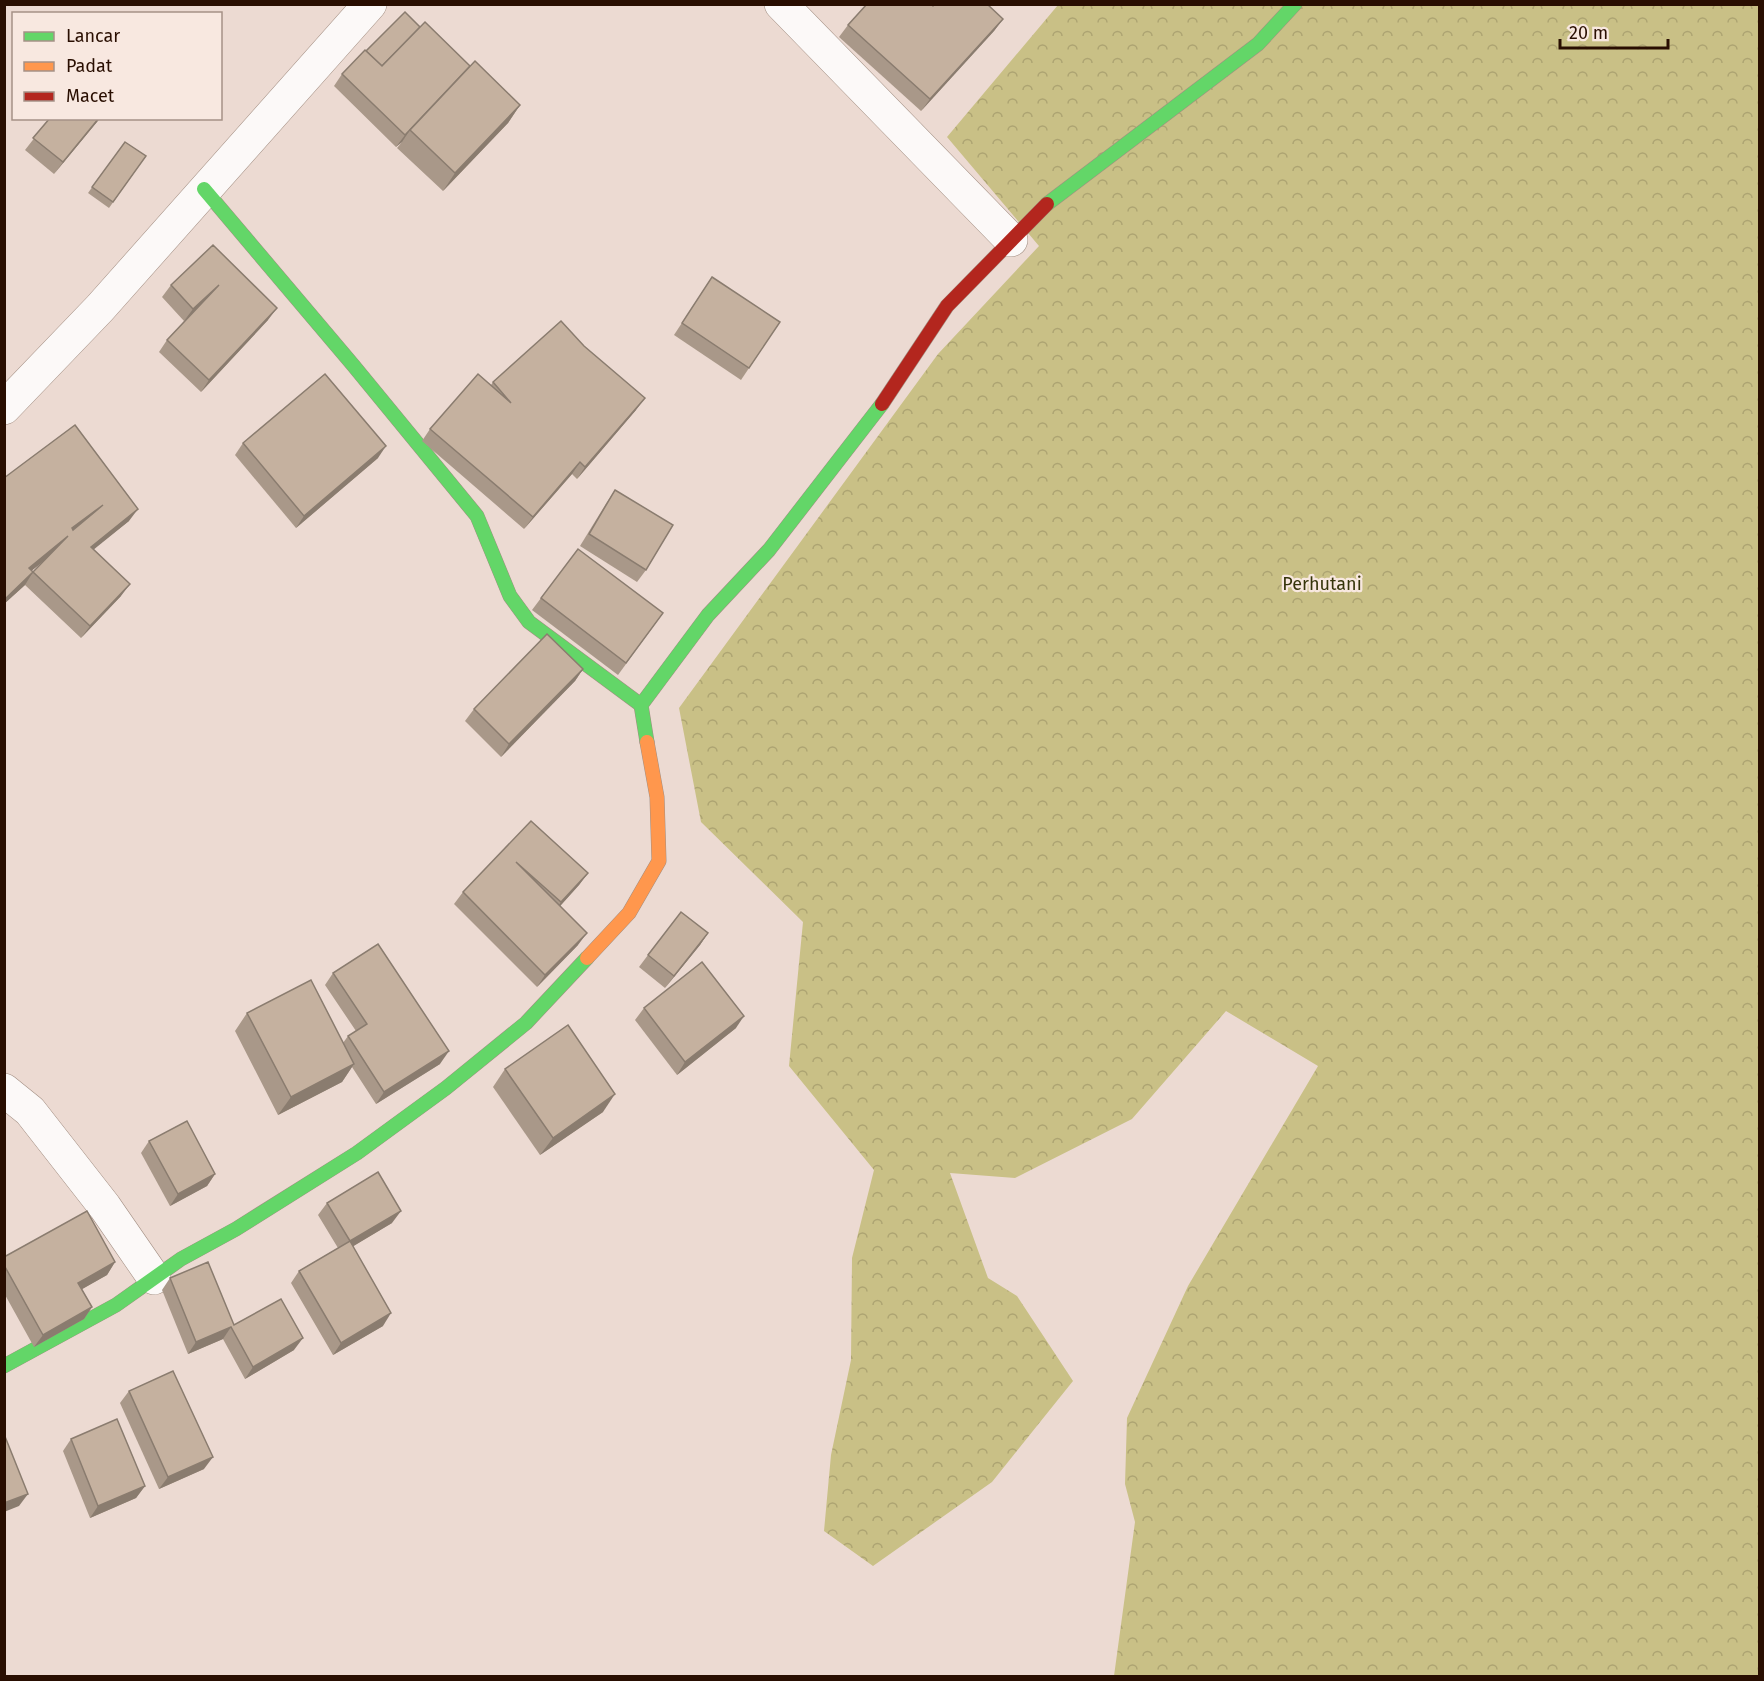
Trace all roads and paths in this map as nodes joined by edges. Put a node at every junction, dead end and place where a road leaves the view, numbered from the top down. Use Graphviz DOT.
graph roads {
  1 [pos="370,4"];
  2 [pos="781,4"];
  3 [pos="1295,4"];
  4 [pos="204,189"];
  5 [pos="1011,240"];
  6 [pos="4,408"];
  7 [pos="641,705"];
  8 [pos="4,1090"];
  9 [pos="154,1278"];
  10 [pos="4,1366"];
  1 -- 4 [label="street"];
  2 -- 5 [label="street"];
  3 -- 5 [label="street"];
  4 -- 6 [label="street"];
  4 -- 7 [label="street"];
  5 -- 7 [label="street"];
  7 -- 9 [label="street"];
  8 -- 9 [label="street"];
  9 -- 10 [label="street"];
}
